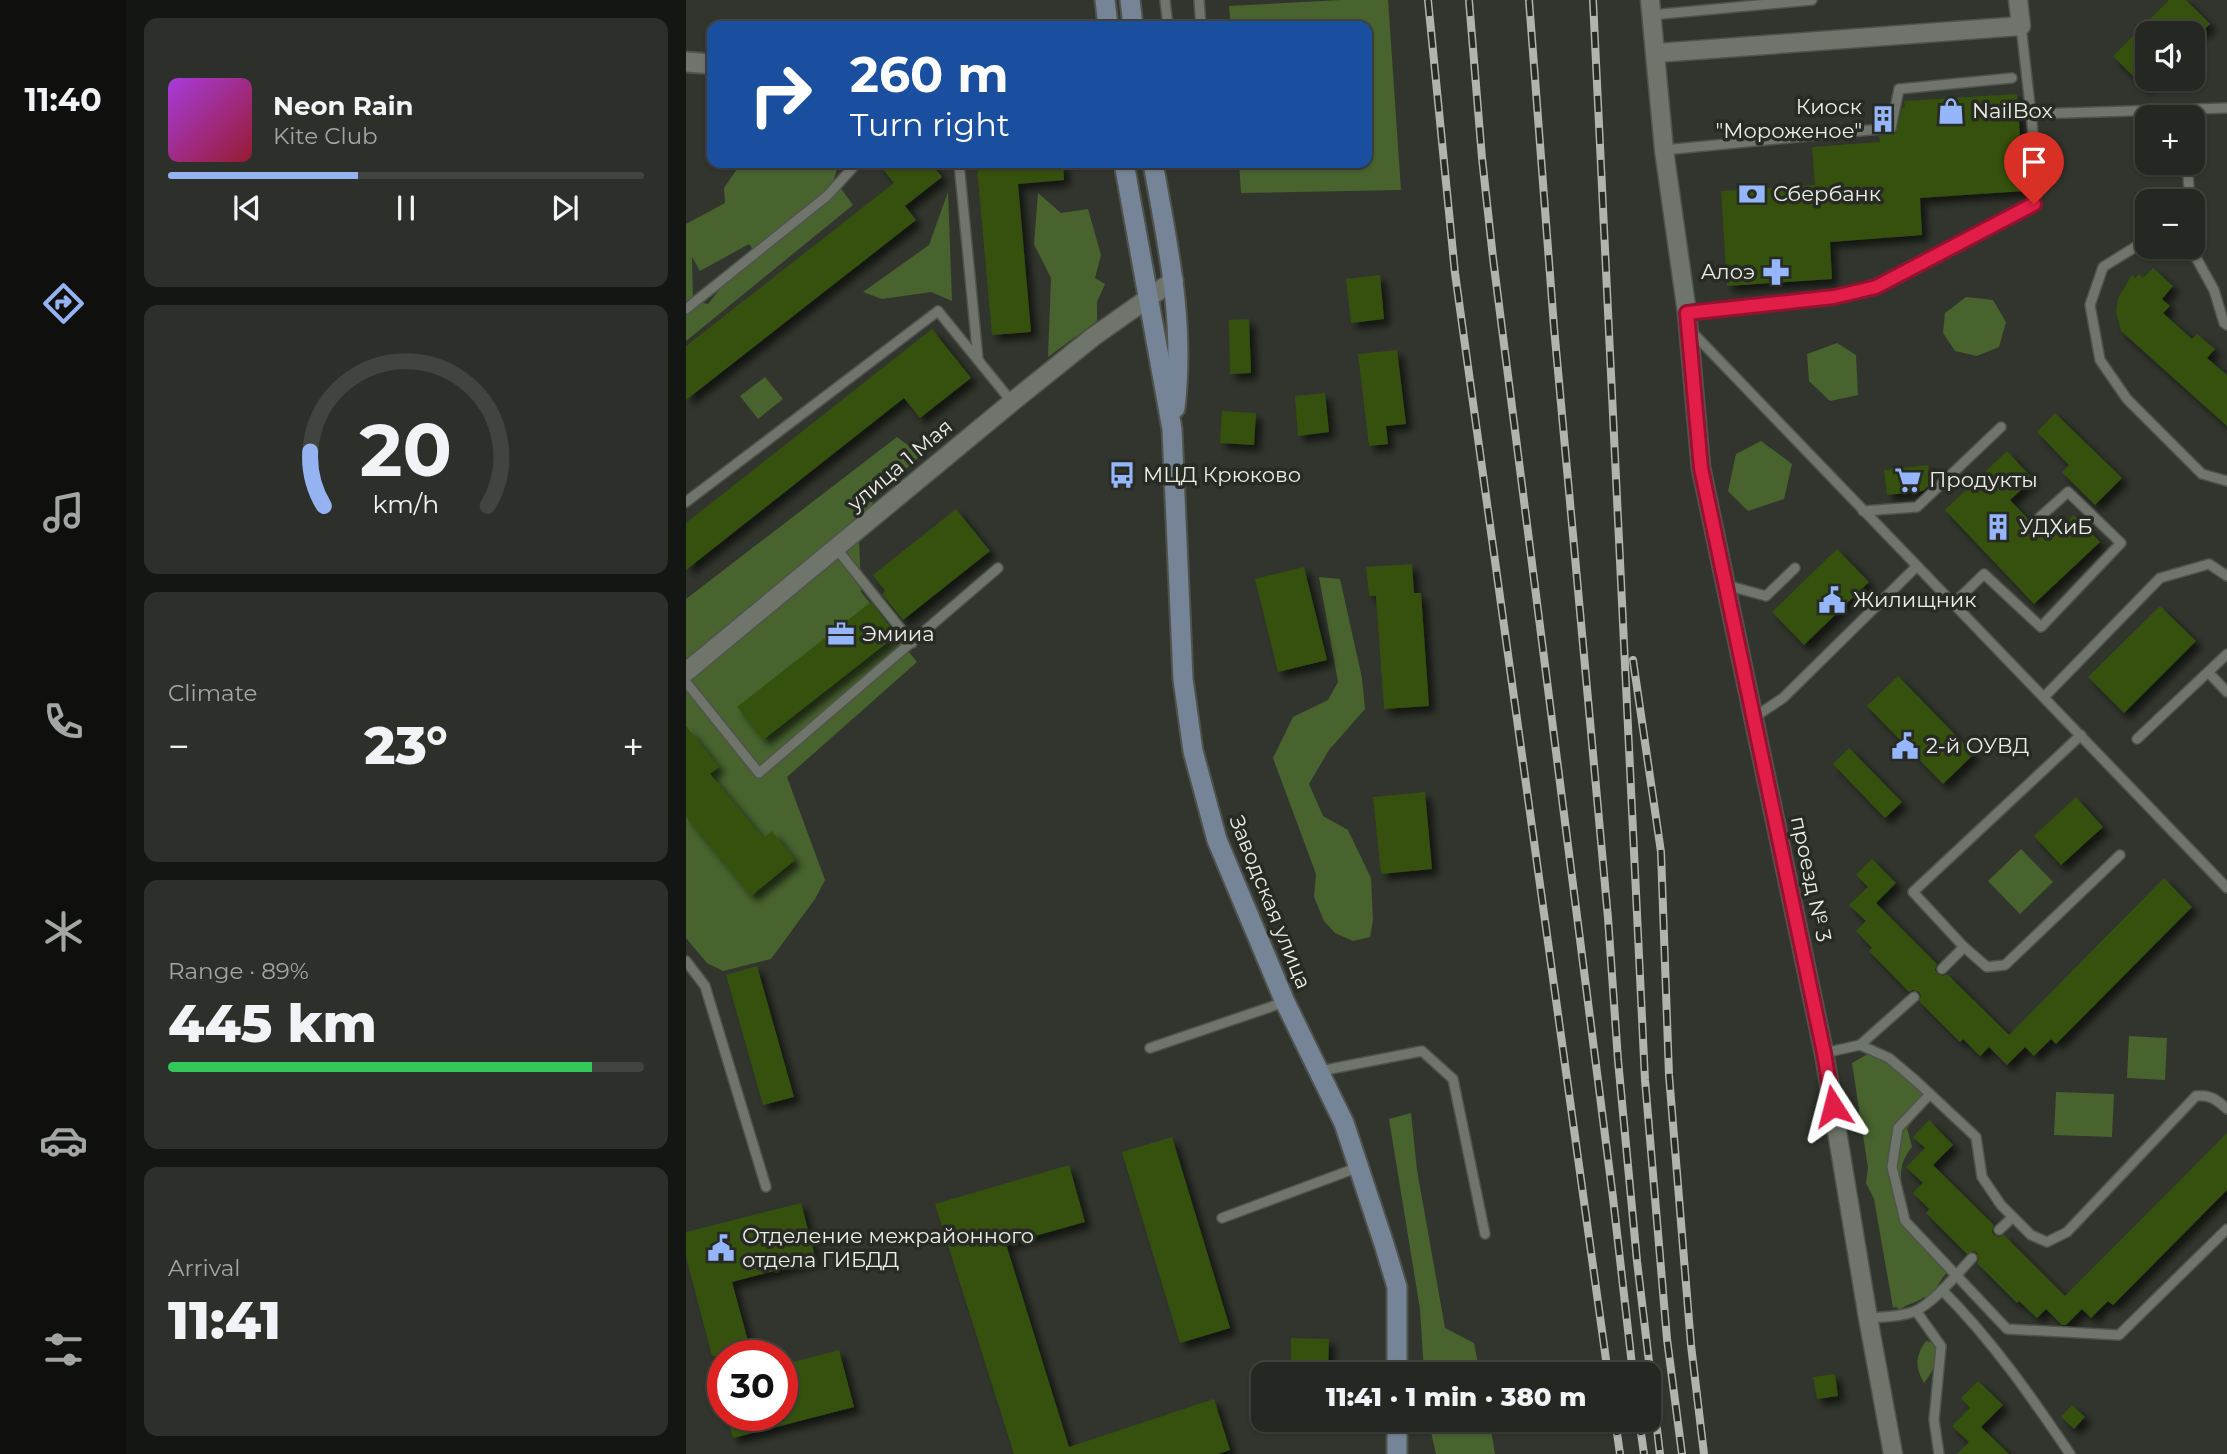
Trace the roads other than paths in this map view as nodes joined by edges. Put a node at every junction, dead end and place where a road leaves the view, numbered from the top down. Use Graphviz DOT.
graph roads {
  1 [pos="1105,0"];
  2 [pos="1130,0"];
  3 [pos="1165,0"];
  4 [pos="1199,0"];
  5 [pos="1811,0"];
  6 [pos="2018,0"];
  7 [pos="1651,7"];
  8 [pos="1107,21"];
  9 [pos="1132,21"];
  10 [pos="1167,21"];
  11 [pos="1201,21"];
  12 [pos="2021,26"];
  13 [pos="1657,53"];
  14 [pos="686,62"];
  15 [pos="707,64"];
  16 [pos="2012,78"];
  17 [pos="2227,108"];
  18 [pos="2205,111"];
  19 [pos="2135,113"];
  20 [pos="2032,114"];
  21 [pos="1664,150"];
  22 [pos="853,168"];
  23 [pos="959,168"];
  24 [pos="1125,168"];
  25 [pos="1154,168"];
  26 [pos="2135,247"];
  27 [pos="2197,259"];
  28 [pos="1174,280"];
  29 [pos="1148,299"];
  30 [pos="686,309"];
  31 [pos="1687,320"];
  32 [pos="2227,325"];
  33 [pos="978,359"];
  34 [pos="1012,402"];
  35 [pos="2001,427"];
  36 [pos="1172,429"];
  37 [pos="2227,481"];
  38 [pos="686,502"];
  39 [pos="1863,511"];
  40 [pos="2040,517"];
  41 [pos="836,548"];
  42 [pos="1916,567"];
  43 [pos="998,568"];
  44 [pos="1795,568"];
  45 [pos="2227,576"];
  46 [pos="1724,585"];
  47 [pos="1953,604"];
  48 [pos="912,643"];
  49 [pos="2227,654"];
  50 [pos="686,672"];
  51 [pos="2208,673"];
  52 [pos="686,682"];
  53 [pos="2227,692"];
  54 [pos="2044,697"];
  55 [pos="1753,718"];
  56 [pos="2081,735"];
  57 [pos="2137,739"];
  58 [pos="2120,855"];
  59 [pos="2227,888"];
  60 [pos="1964,947"];
  61 [pos="686,961"];
  62 [pos="1942,969"];
  63 [pos="1914,997"];
  64 [pos="1285,1002"];
  65 [pos="1860,1045"];
  66 [pos="1150,1048"];
  67 [pos="1824,1053"];
  68 [pos="1321,1071"];
  69 [pos="1930,1094"];
  70 [pos="2227,1109"];
  71 [pos="1359,1167"];
  72 [pos="766,1187"];
  73 [pos="2013,1217"];
  74 [pos="1222,1218"];
  75 [pos="2227,1229"];
  76 [pos="1999,1230"];
  77 [pos="1485,1234"];
  78 [pos="1972,1258"];
  79 [pos="1956,1275"];
  80 [pos="1942,1290"];
  81 [pos="1916,1311"];
  82 [pos="1868,1318"];
  83 [pos="1397,1362"];
  84 [pos="1397,1432"];
  85 [pos="1397,1454"];
  86 [pos="1893,1454"];
  87 [pos="1939,1454"];
  88 [pos="2070,1454"];
  1 -- 8 [label="main road"];
  2 -- 9 [label="main road"];
  3 -- 10 [label="lane"];
  4 -- 11 [label="lane"];
  5 -- 7 [label="lane"];
  6 -- 12 [label="street"];
  7 -- 13 [label="street, проезд № 3"];
  12 -- 13 [label="street"];
  12 -- 20 [label="lane"];
  13 -- 21 [label="street, проезд № 3"];
  14 -- 15 [label="street"];
  16 -- 21 [label="lane"];
  17 -- 18 [label="lane"];
  19 -- 20 [label="lane"];
  20 -- 31 [label="lane"];
  21 -- 31 [label="street, проезд № 3"];
  22 -- 30 [label="lane"];
  23 -- 33 [label="lane"];
  24 -- 29 [label="main road, Заводская улица"];
  25 -- 28 [label="main road, Заводская улица"];
  26 -- 37 [label="lane"];
  27 -- 32 [label="lane"];
  28 -- 29 [label="street, улица 1 Мая"];
  28 -- 36 [label="main road, Заводская улица"];
  29 -- 34 [label="street, улица 1 Мая"];
  29 -- 36 [label="main road, Заводская улица"];
  31 -- 39 [label="lane"];
  31 -- 46 [label="street, проезд № 3"];
  33 -- 34 [label="lane"];
  33 -- 38 [label="lane"];
  34 -- 41 [label="street, улица 1 Мая"];
  35 -- 39 [label="lane"];
  36 -- 64 [label="main road, Заводская улица"];
  39 -- 42 [label="lane"];
  40 -- 47 [label="lane"];
  41 -- 48 [label="lane"];
  41 -- 50 [label="street, улица 1 Мая"];
  42 -- 47 [label="lane"];
  42 -- 55 [label="lane"];
  43 -- 48 [label="lane"];
  44 -- 46 [label="lane"];
  45 -- 54 [label="lane"];
  46 -- 55 [label="street, проезд № 3"];
  47 -- 54 [label="lane"];
  48 -- 52 [label="lane"];
  49 -- 51 [label="lane"];
  51 -- 53 [label="lane"];
  51 -- 57 [label="lane"];
  54 -- 56 [label="lane"];
  55 -- 67 [label="street, проезд № 3"];
  56 -- 59 [label="lane"];
  56 -- 60 [label="lane"];
  58 -- 60 [label="lane"];
  60 -- 62 [label="lane"];
  61 -- 72 [label="lane"];
  63 -- 65 [label="lane"];
  64 -- 66 [label="lane"];
  64 -- 68 [label="main road, Заводская улица"];
  65 -- 67 [label="lane"];
  65 -- 69 [label="lane"];
  67 -- 82 [label="street, проезд № 3"];
  68 -- 71 [label="main road, Заводская улица"];
  68 -- 77 [label="lane"];
  69 -- 73 [label="lane"];
  69 -- 79 [label="lane"];
  70 -- 73 [label="lane"];
  71 -- 74 [label="lane"];
  71 -- 83 [label="main road, Заводская улица"];
  73 -- 76 [label="lane"];
  75 -- 79 [label="lane"];
  78 -- 79 [label="lane"];
  79 -- 80 [label="lane"];
  80 -- 81 [label="lane"];
  80 -- 88 [label="lane"];
  81 -- 82 [label="lane"];
  81 -- 87 [label="lane"];
  82 -- 86 [label="street, проезд № 3"];
  84 -- 85 [label="main road"];
}
